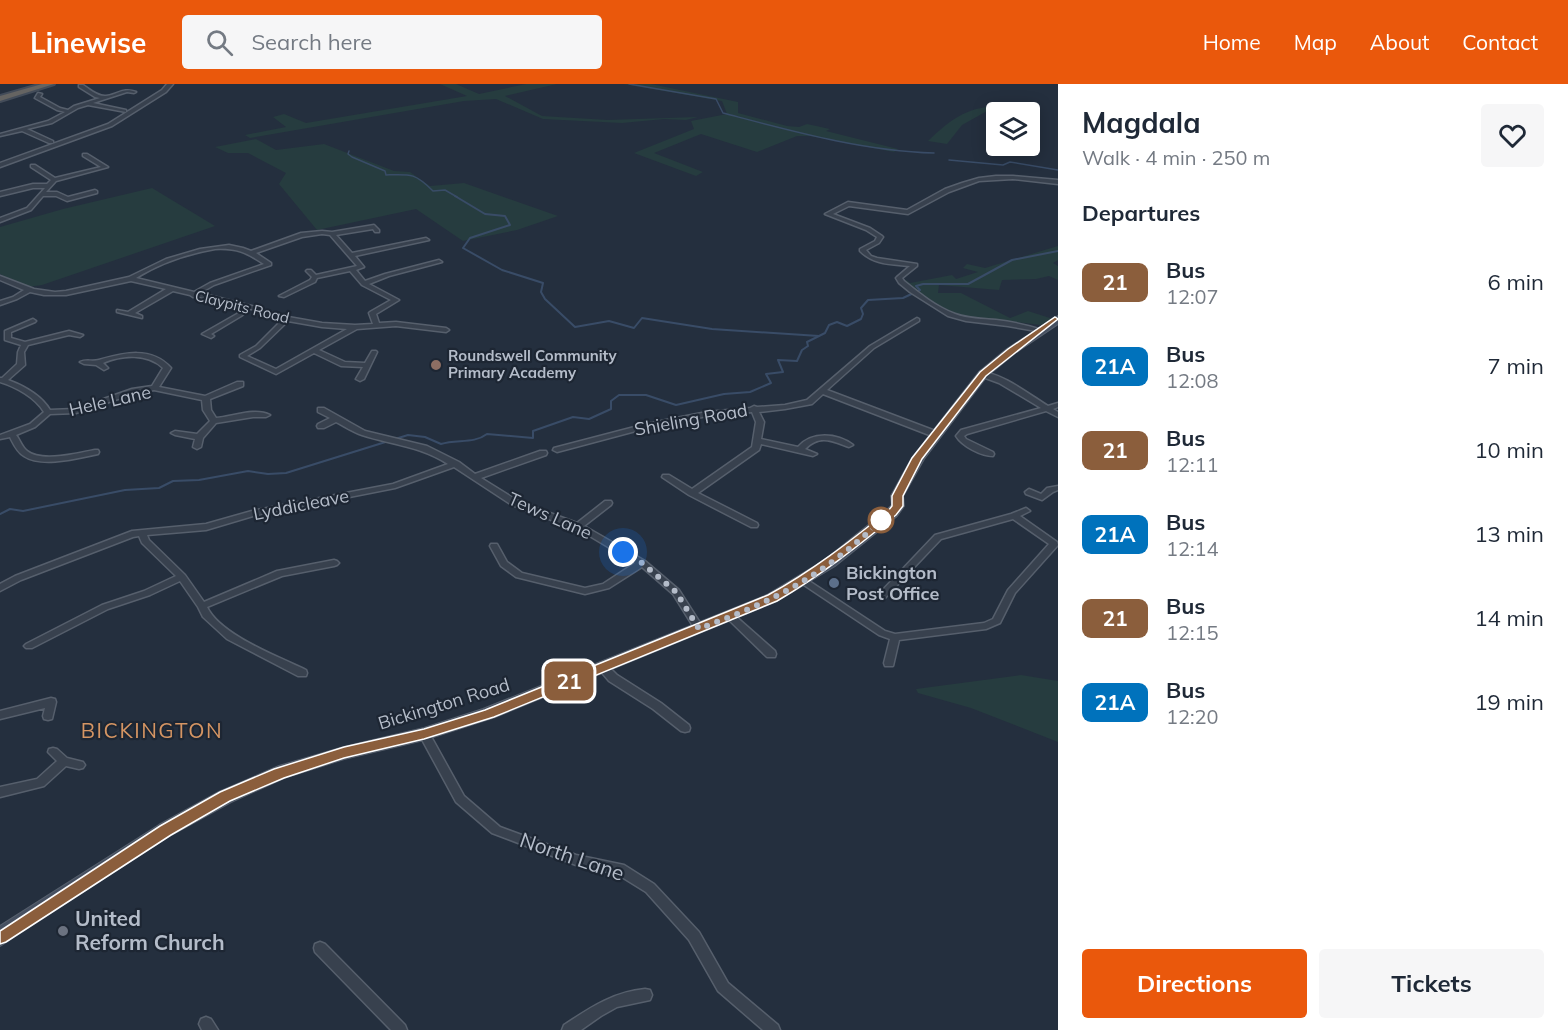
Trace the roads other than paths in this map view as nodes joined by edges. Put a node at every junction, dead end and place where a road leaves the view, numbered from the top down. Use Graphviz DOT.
graph roads {
  1 [pos="50,84"];
  2 [pos="170,84"];
  3 [pos="84,85"];
  4 [pos="74,87"];
  5 [pos="134,92"];
  6 [pos="40,94"];
  7 [pos="0,99"];
  8 [pos="108,99"];
  9 [pos="90,104"];
  10 [pos="69,111"];
  11 [pos="104,116"];
  12 [pos="22,129"];
  13 [pos="0,135"];
  14 [pos="60,139"];
  15 [pos="51,142"];
  16 [pos="42,145"];
  17 [pos="85,155"];
  18 [pos="0,165"];
  19 [pos="33,166"];
  20 [pos="54,180"];
  21 [pos="1058,182"];
  22 [pos="49,186"];
  23 [pos="95,192"];
  24 [pos="0,194"];
  25 [pos="43,194"];
  26 [pos="0,220"];
  27 [pos="377,231"];
  28 [pos="332,234"];
  29 [pos="426,240"];
  30 [pos="251,253"];
  31 [pos="351,255"];
  32 [pos="440,262"];
  33 [pos="352,269"];
  34 [pos="309,271"];
  35 [pos="315,277"];
  36 [pos="0,278"];
  37 [pos="130,279"];
  38 [pos="364,284"];
  39 [pos="171,290"];
  40 [pos="27,291"];
  41 [pos="193,295"];
  42 [pos="282,296"];
  43 [pos="0,303"];
  44 [pos="248,307"];
  45 [pos="118,311"];
  46 [pos="129,314"];
  47 [pos="140,317"];
  48 [pos="287,319"];
  49 [pos="918,319"];
  50 [pos="1058,319"];
  51 [pos="33,321"];
  52 [pos="376,324"];
  53 [pos="355,327"];
  54 [pos="446,330"];
  55 [pos="1040,331"];
  56 [pos="80,335"];
  57 [pos="211,336"];
  58 [pos="26,344"];
  59 [pos="315,351"];
  60 [pos="374,352"];
  61 [pos="84,362"];
  62 [pos="368,366"];
  63 [pos="983,374"];
  64 [pos="360,379"];
  65 [pos="2,380"];
  66 [pos="240,384"];
  67 [pos="154,388"];
  68 [pos="823,391"];
  69 [pos="206,398"];
  70 [pos="1058,405"];
  71 [pos="754,408"];
  72 [pos="1048,409"];
  73 [pos="321,410"];
  74 [pos="48,412"];
  75 [pos="1058,415"];
  76 [pos="266,416"];
  77 [pos="337,418"];
  78 [pos="214,421"];
  79 [pos="321,426"];
  80 [pos="12,434"];
  81 [pos="175,434"];
  82 [pos="935,434"];
  83 [pos="0,437"];
  84 [pos="199,437"];
  85 [pos="845,440"];
  86 [pos="758,441"];
  87 [pos="197,447"];
  88 [pos="557,450"];
  89 [pos="800,450"];
  90 [pos="95,452"];
  91 [pos="543,453"];
  92 [pos="813,454"];
  93 [pos="990,454"];
  94 [pos="456,464"];
  95 [pos="476,477"];
  96 [pos="666,477"];
  97 [pos="1058,489"];
  98 [pos="1029,492"];
  99 [pos="692,493"];
  100 [pos="608,503"];
  101 [pos="1026,511"];
  102 [pos="1014,516"];
  103 [pos="754,525"];
  104 [pos="578,527"];
  105 [pos="142,532"];
  106 [pos="1056,544"];
  107 [pos="494,546"];
  108 [pos="334,563"];
  109 [pos="642,563"];
  110 [pos="182,577"];
  111 [pos="804,581"];
  112 [pos="0,588"];
  113 [pos="882,596"];
  114 [pos="202,606"];
  115 [pos="730,616"];
  116 [pos="699,629"];
  117 [pos="895,637"];
  118 [pos="29,646"];
  119 [pos="771,654"];
  120 [pos="889,663"];
  121 [pos="603,668"];
  122 [pos="302,673"];
  123 [pos="52,690"];
  124 [pos="51,702"];
  125 [pos="0,715"];
  126 [pos="48,716"];
  127 [pos="685,728"];
  128 [pos="424,734"];
  129 [pos="53,752"];
  130 [pos="64,761"];
  131 [pos="79,765"];
  132 [pos="0,792"];
  133 [pos="0,937"];
  134 [pos="320,948"];
  135 [pos="645,996"];
  136 [pos="400,1030"];
  137 [pos="569,1030"];
  138 [pos="773,1030"];
  1 -- 7 [label="highway"];
  2 -- 18 [label="street"];
  3 -- 4 [label="street"];
  3 -- 8 [label="street"];
  5 -- 8 [label="street"];
  6 -- 10 [label="street"];
  8 -- 9 [label="street"];
  9 -- 10 [label="street"];
  9 -- 11 [label="street"];
  10 -- 12 [label="street"];
  12 -- 13 [label="street"];
  12 -- 15 [label="street"];
  14 -- 15 [label="street"];
  15 -- 16 [label="street"];
  17 -- 20 [label="street"];
  19 -- 20 [label="street"];
  20 -- 22 [label="street"];
  21 -- 55 [label="street"];
  22 -- 24 [label="street"];
  22 -- 25 [label="street"];
  23 -- 25 [label="street"];
  25 -- 26 [label="street"];
  27 -- 28 [label="street"];
  28 -- 30 [label="street"];
  28 -- 31 [label="street"];
  29 -- 31 [label="street"];
  30 -- 37 [label="street"];
  30 -- 41 [label="street"];
  31 -- 33 [label="street"];
  32 -- 38 [label="street"];
  33 -- 35 [label="street"];
  33 -- 38 [label="street"];
  34 -- 35 [label="street"];
  35 -- 42 [label="street"];
  36 -- 40 [label="street"];
  37 -- 39 [label="street, Claypits Road"];
  37 -- 40 [label="street, Claypits Road"];
  38 -- 52 [label="street"];
  39 -- 41 [label="street, Claypits Road"];
  39 -- 46 [label="street"];
  40 -- 43 [label="street"];
  41 -- 44 [label="street, Claypits Road"];
  44 -- 48 [label="street, Claypits Road"];
  44 -- 57 [label="street"];
  45 -- 46 [label="street"];
  46 -- 47 [label="street"];
  48 -- 53 [label="street, Claypits Road"];
  48 -- 59 [label="street"];
  49 -- 68 [label="street, Shieling Road"];
  50 -- 55 [label="main road, Bickington Road"];
  51 -- 58 [label="street"];
  52 -- 53 [label="street, Claypits Road"];
  52 -- 54 [label="street, Claypits Road"];
  53 -- 59 [label="street"];
  55 -- 63 [label="main road, Bickington Road"];
  56 -- 58 [label="street"];
  58 -- 65 [label="street"];
  59 -- 62 [label="street"];
  60 -- 62 [label="street"];
  61 -- 67 [label="street"];
  62 -- 64 [label="street"];
  63 -- 72 [label="street"];
  63 -- 82 [label="main road, Bickington Road"];
  65 -- 74 [label="street"];
  66 -- 69 [label="street"];
  67 -- 69 [label="street, Hele Lane"];
  67 -- 74 [label="street, Hele Lane"];
  68 -- 71 [label="street, Shieling Road"];
  68 -- 82 [label="street"];
  69 -- 78 [label="street"];
  70 -- 72 [label="street"];
  71 -- 86 [label="street"];
  71 -- 88 [label="street, Shieling Road"];
  72 -- 75 [label="street"];
  72 -- 93 [label="street"];
  73 -- 77 [label="street, Tews Lane"];
  74 -- 80 [label="street"];
  76 -- 78 [label="street"];
  77 -- 79 [label="street"];
  77 -- 94 [label="street, Tews Lane"];
  78 -- 84 [label="street"];
  80 -- 83 [label="street"];
  80 -- 90 [label="street"];
  81 -- 84 [label="street"];
  82 -- 111 [label="main road, Bickington Road"];
  84 -- 87 [label="street"];
  85 -- 89 [label="street"];
  86 -- 89 [label="street"];
  86 -- 99 [label="street"];
  89 -- 92 [label="street"];
  91 -- 95 [label="street, Tews Lane"];
  94 -- 95 [label="street, Tews Lane"];
  94 -- 105 [label="street, Lyddicleave"];
  95 -- 104 [label="street, Tews Lane"];
  96 -- 99 [label="street"];
  97 -- 98 [label="street"];
  99 -- 103 [label="street"];
  100 -- 104 [label="street"];
  101 -- 102 [label="street"];
  102 -- 106 [label="street"];
  102 -- 113 [label="street"];
  104 -- 109 [label="street, Tews Lane"];
  105 -- 110 [label="street"];
  105 -- 112 [label="street, Lyddicleave"];
  106 -- 117 [label="street"];
  107 -- 109 [label="street"];
  108 -- 114 [label="street"];
  109 -- 116 [label="street, Tews Lane"];
  110 -- 114 [label="street"];
  110 -- 118 [label="street"];
  111 -- 115 [label="main road, Bickington Road"];
  111 -- 117 [label="street"];
  114 -- 122 [label="street"];
  115 -- 116 [label="main road, Bickington Road"];
  115 -- 119 [label="street"];
  116 -- 121 [label="main road, Bickington Road"];
  117 -- 120 [label="street"];
  121 -- 127 [label="street"];
  121 -- 128 [label="main road, Bickington Road"];
  123 -- 124 [label="street"];
  124 -- 125 [label="street"];
  124 -- 126 [label="street"];
  128 -- 133 [label="main road, Bickington Road"];
  128 -- 138 [label="street, North Lane"];
  129 -- 130 [label="street"];
  130 -- 131 [label="street"];
  130 -- 132 [label="street"];
  134 -- 136 [label="street"];
  135 -- 137 [label="street"];
}
